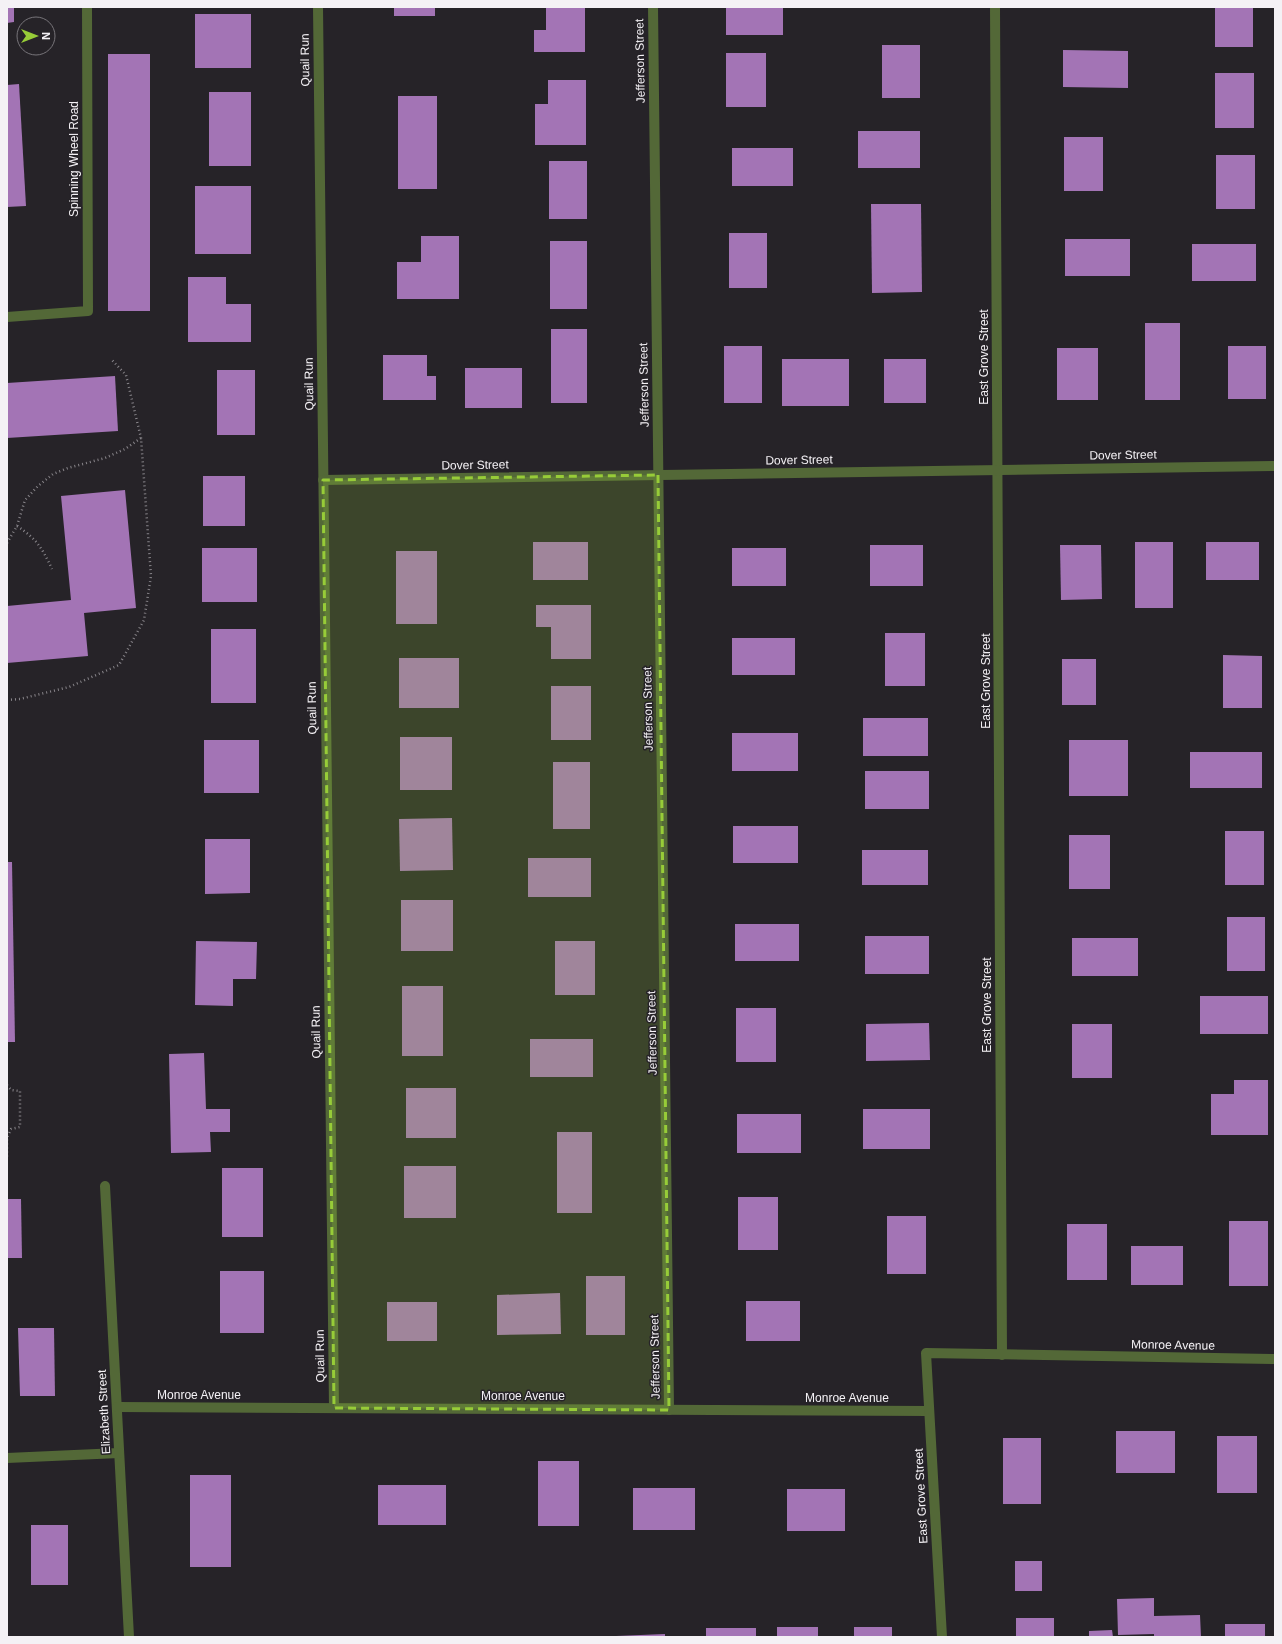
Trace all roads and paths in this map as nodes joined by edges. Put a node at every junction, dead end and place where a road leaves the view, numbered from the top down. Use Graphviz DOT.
graph roads {
  1 [pos="87,7"];
  2 [pos="318,7"];
  3 [pos="653,7"];
  4 [pos="995,7"];
  5 [pos="7,318"];
  6 [pos="111,359"];
  7 [pos="141,438"];
  8 [pos="1275,466"];
  9 [pos="998,470"];
  10 [pos="658,475"];
  11 [pos="323,480"];
  12 [pos="17,526"];
  13 [pos="7,543"];
  14 [pos="52,569"];
  15 [pos="7,700"];
  16 [pos="7,1085"];
  17 [pos="7,1157"];
  18 [pos="105,1186"];
  19 [pos="926,1353"];
  20 [pos="1002,1355"];
  21 [pos="1275,1360"];
  22 [pos="117,1407"];
  23 [pos="334,1408"];
  24 [pos="669,1410"];
  25 [pos="929,1411"];
  26 [pos="119,1453"];
  27 [pos="7,1458"];
  28 [pos="129,1637"];
  29 [pos="942,1637"];
  1 -- 5 [label="street, Spinning Wheel Road"];
  2 -- 11 [label="street, Quail Run"];
  3 -- 10 [label="street, Jefferson Street"];
  4 -- 9 [label="street, East Grove Street"];
  6 -- 7 [label="path"];
  7 -- 12 [label="path"];
  7 -- 15 [label="path"];
  8 -- 9 [label="street, Dover Street"];
  9 -- 10 [label="street, Dover Street"];
  9 -- 20 [label="street, East Grove Street"];
  10 -- 11 [label="street, Dover Street"];
  10 -- 24 [label="street, Jefferson Street"];
  11 -- 23 [label="street, Quail Run"];
  12 -- 13 [label="path"];
  12 -- 14 [label="path"];
  16 -- 17 [label="path"];
  18 -- 22 [label="street, Elizabeth Street"];
  19 -- 20 [label="street, Monroe Avenue"];
  19 -- 25 [label="street, East Grove Street"];
  20 -- 21 [label="street, Monroe Avenue"];
  22 -- 23 [label="street, Monroe Avenue"];
  22 -- 26 [label="street, Elizabeth Street"];
  23 -- 24 [label="street, Monroe Avenue"];
  24 -- 25 [label="street, Monroe Avenue"];
  25 -- 29 [label="street, East Grove Street"];
  26 -- 27 [label="street"];
  26 -- 28 [label="street, Elizabeth Street"];
}
